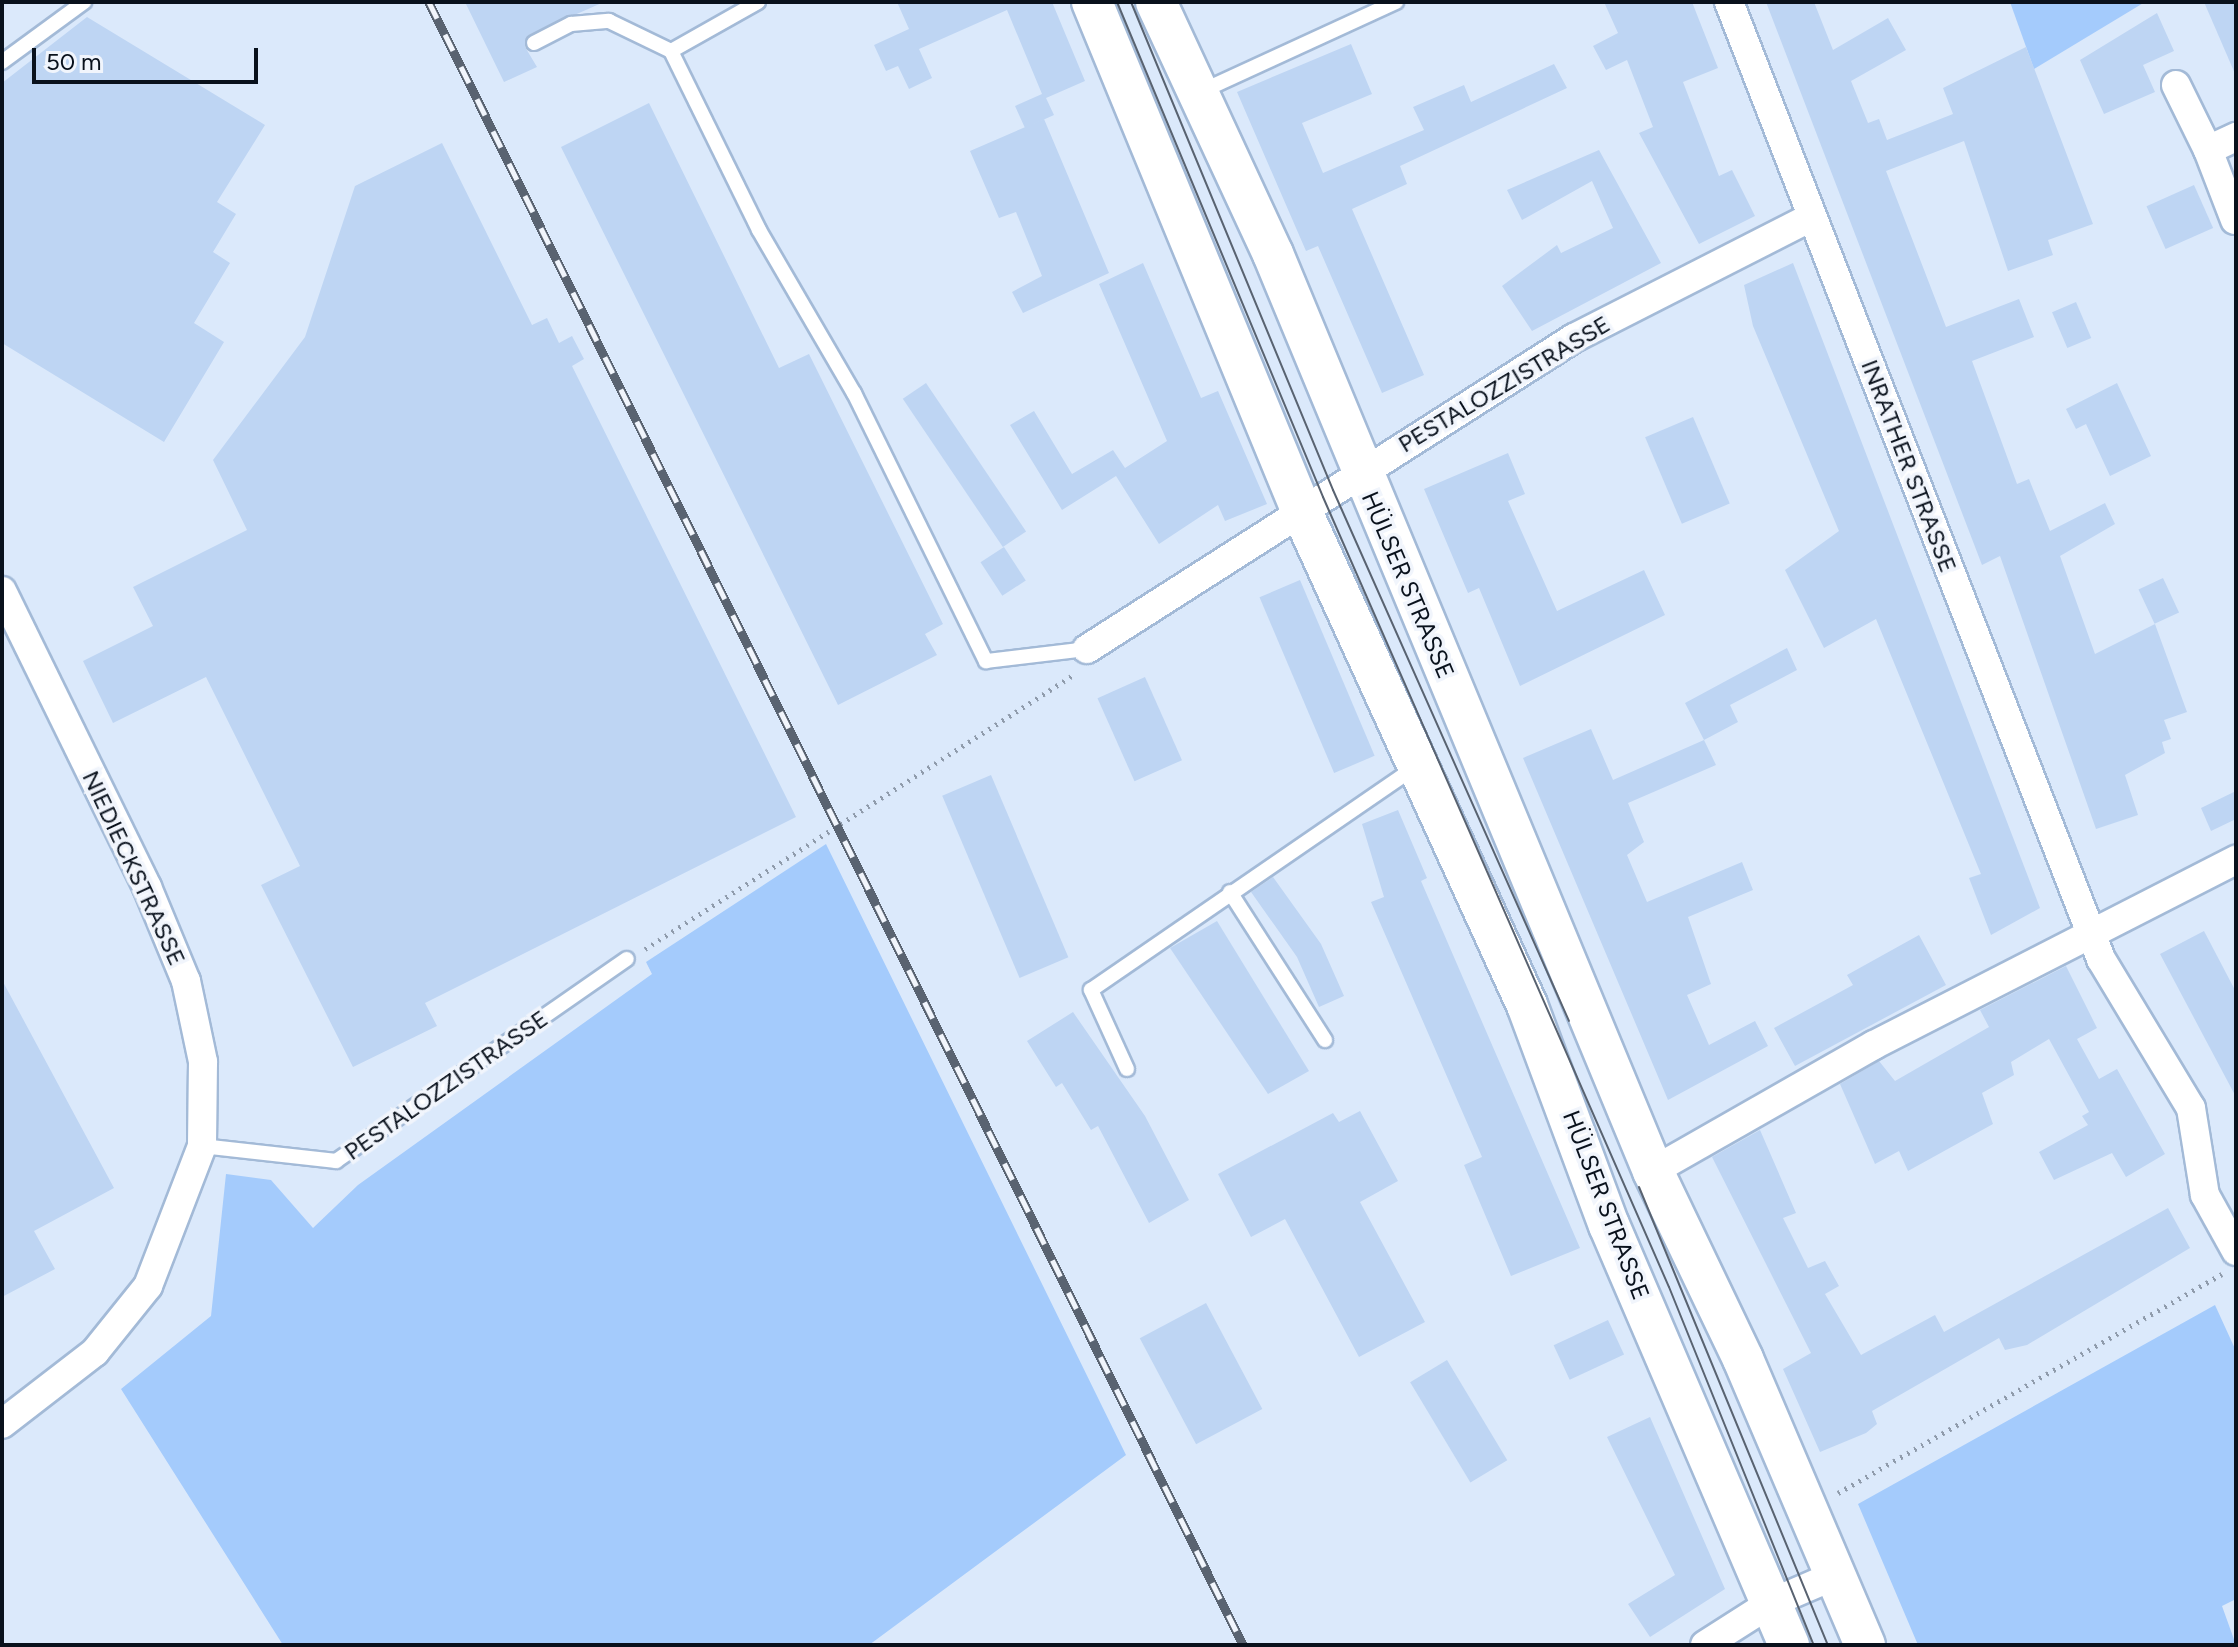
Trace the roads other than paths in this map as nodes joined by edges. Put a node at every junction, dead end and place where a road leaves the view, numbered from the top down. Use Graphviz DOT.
graph roads {
  1 [pos="84,2"];
  2 [pos="758,2"];
  3 [pos="1092,2"];
  4 [pos="1156,2"];
  5 [pos="1396,2"];
  6 [pos="1729,2"];
  7 [pos="534,43"];
  8 [pos="671,51"];
  9 [pos="2,62"];
  10 [pos="2176,85"];
  11 [pos="1196,93"];
  12 [pos="2236,137"];
  13 [pos="2208,150"];
  14 [pos="1811,217"];
  15 [pos="2235,220"];
  16 [pos="1361,471"];
  17 [pos="1302,512"];
  18 [pos="2,591"];
  19 [pos="1087,649"];
  20 [pos="1418,765"];
  21 [pos="2236,860"];
  22 [pos="1230,892"];
  23 [pos="2092,929"];
  24 [pos="627,959"];
  25 [pos="1325,1040"];
  26 [pos="1127,1069"];
  27 [pos="202,1146"];
  28 [pos="1653,1171"];
  29 [pos="2236,1251"];
  30 [pos="2,1424"];
  31 [pos="1836,1575"];
  32 [pos="1771,1603"];
  33 [pos="1705,1645"];
  34 [pos="1789,1645"];
  35 [pos="1865,1645"];
  1 -- 9 [label="lane"];
  2 -- 8 [label="lane"];
  3 -- 17 [label="street, HÜLSER STRASSE"];
  4 -- 11 [label="street, HÜLSER STRASSE"];
  5 -- 11 [label="lane"];
  6 -- 14 [label="street, INRATHER STRASSE"];
  7 -- 8 [label="lane"];
  8 -- 19 [label="lane"];
  10 -- 13 [label="street"];
  11 -- 16 [label="street, HÜLSER STRASSE"];
  12 -- 13 [label="street"];
  13 -- 15 [label="street"];
  14 -- 16 [label="street, PESTALOZZISTRASSE"];
  14 -- 23 [label="street, INRATHER STRASSE"];
  16 -- 17 [label="street, PESTALOZZISTRASSE"];
  16 -- 28 [label="street, HÜLSER STRASSE"];
  17 -- 19 [label="street, PESTALOZZISTRASSE"];
  17 -- 20 [label="street, HÜLSER STRASSE"];
  18 -- 27 [label="street, NIEDIECKSTRASSE"];
  20 -- 22 [label="lane"];
  20 -- 32 [label="street, HÜLSER STRASSE"];
  21 -- 23 [label="street"];
  22 -- 25 [label="lane"];
  22 -- 26 [label="lane"];
  23 -- 28 [label="street"];
  23 -- 29 [label="street, INRATHER STRASSE"];
  24 -- 27 [label="lane, PESTALOZZISTRASSE"];
  27 -- 30 [label="street, NIEDIECKSTRASSE"];
  28 -- 31 [label="street, HÜLSER STRASSE"];
  31 -- 32 [label="street"];
  31 -- 35 [label="street, HÜLSER STRASSE"];
  32 -- 33 [label="street"];
  32 -- 34 [label="street, HÜLSER STRASSE"];
}
